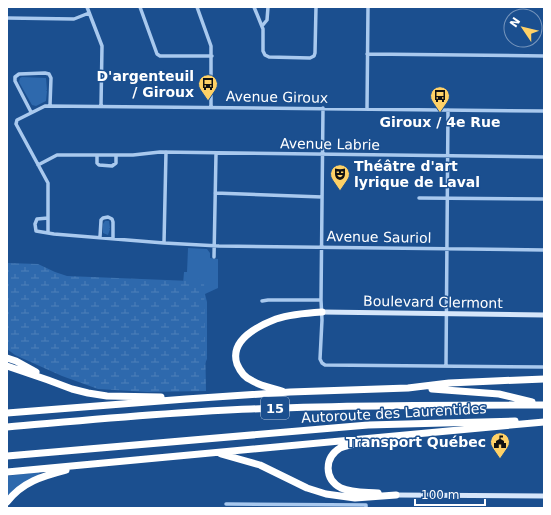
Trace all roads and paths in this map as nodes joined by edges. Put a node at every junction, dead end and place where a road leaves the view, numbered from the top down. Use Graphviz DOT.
graph roads {
  1 [pos="87,7"];
  2 [pos="140,7"];
  3 [pos="202,7"];
  4 [pos="254,7"];
  5 [pos="268,7"];
  6 [pos="316,7"];
  7 [pos="368,7"];
  8 [pos="197,8"];
  9 [pos="89,13"];
  10 [pos="7,18"];
  11 [pos="262,26"];
  12 [pos="367,54"];
  13 [pos="212,56"];
  14 [pos="544,56"];
  15 [pos="50,105"];
  16 [pos="100,106"];
  17 [pos="211,107"];
  18 [pos="323,108"];
  19 [pos="367,109"];
  20 [pos="448,110"];
  21 [pos="544,111"];
  22 [pos="31,112"];
  23 [pos="166,152"];
  24 [pos="216,154"];
  25 [pos="97,155"];
  26 [pos="116,155"];
  27 [pos="322,155"];
  28 [pos="448,156"];
  29 [pos="544,157"];
  30 [pos="38,165"];
  31 [pos="215,194"];
  32 [pos="322,197"];
  33 [pos="419,198"];
  34 [pos="448,198"];
  35 [pos="544,199"];
  36 [pos="48,218"];
  37 [pos="48,232"];
  38 [pos="100,237"];
  39 [pos="113,238"];
  40 [pos="164,243"];
  41 [pos="214,246"];
  42 [pos="321,247"];
  43 [pos="447,249"];
  44 [pos="544,250"];
  45 [pos="214,257"];
  46 [pos="321,300"];
  47 [pos="262,301"];
  48 [pos="322,312"];
  49 [pos="446,314"];
  50 [pos="544,315"];
  51 [pos="7,358"];
  52 [pos="7,366"];
  53 [pos="446,366"];
  54 [pos="544,367"];
  55 [pos="544,379"];
  56 [pos="48,380"];
  57 [pos="408,388"];
  58 [pos="290,392"];
  59 [pos="186,399"];
  60 [pos="544,405"];
  61 [pos="7,413"];
  62 [pos="544,421"];
  63 [pos="7,427"];
  64 [pos="399,435"];
  65 [pos="216,452"];
  66 [pos="7,456"];
  67 [pos="89,464"];
  68 [pos="7,472"];
  69 [pos="396,495"];
  70 [pos="544,496"];
  71 [pos="7,502"];
  72 [pos="226,504"];
  73 [pos="366,508"];
  1 -- 9 [label="street"];
  2 -- 13 [label="street"];
  3 -- 8 [label="street"];
  4 -- 11 [label="street"];
  5 -- 11 [label="street"];
  6 -- 11 [label="street"];
  7 -- 12 [label="street"];
  8 -- 13 [label="street"];
  9 -- 10 [label="street"];
  9 -- 16 [label="street"];
  12 -- 14 [label="street"];
  12 -- 19 [label="street"];
  13 -- 17 [label="street"];
  15 -- 16 [label="street, Avenue Giroux"];
  15 -- 22 [label="street, Avenue Giroux"];
  15 -- 22 [label="street"];
  16 -- 17 [label="street, Avenue Giroux"];
  17 -- 18 [label="street, Avenue Giroux"];
  18 -- 19 [label="street, Avenue Giroux"];
  18 -- 27 [label="street"];
  19 -- 20 [label="street, Avenue Giroux"];
  20 -- 21 [label="street, Avenue Giroux"];
  20 -- 28 [label="street"];
  22 -- 30 [label="street, Avenue Giroux"];
  23 -- 24 [label="street, Avenue Labrie"];
  23 -- 26 [label="street, Avenue Labrie"];
  23 -- 40 [label="street"];
  24 -- 27 [label="street, Avenue Labrie"];
  24 -- 31 [label="street"];
  25 -- 26 [label="street, Avenue Labrie"];
  25 -- 26 [label="street"];
  25 -- 30 [label="street, Avenue Labrie"];
  27 -- 28 [label="street, Avenue Labrie"];
  27 -- 32 [label="street"];
  28 -- 29 [label="street, Avenue Labrie"];
  28 -- 34 [label="street"];
  30 -- 36 [label="street"];
  31 -- 32 [label="street"];
  31 -- 41 [label="street"];
  32 -- 42 [label="street"];
  33 -- 34 [label="street"];
  34 -- 35 [label="street"];
  34 -- 43 [label="street"];
  36 -- 37 [label="street"];
  36 -- 37 [label="street"];
  37 -- 38 [label="street, Avenue Sauriol"];
  38 -- 39 [label="street, Avenue Sauriol"];
  38 -- 39 [label="street"];
  39 -- 40 [label="street, Avenue Sauriol"];
  40 -- 41 [label="street, Avenue Sauriol"];
  41 -- 42 [label="street, Avenue Sauriol"];
  41 -- 45 [label="street"];
  42 -- 43 [label="street, Avenue Sauriol"];
  42 -- 46 [label="street"];
  43 -- 44 [label="street, Avenue Sauriol"];
  43 -- 49 [label="street"];
  46 -- 47 [label="street"];
  46 -- 48 [label="street"];
  48 -- 49 [label="street, Boulevard Clermont"];
  48 -- 53 [label="street"];
  48 -- 58 [label="highway"];
  49 -- 50 [label="street, Boulevard Clermont"];
  49 -- 53 [label="street"];
  51 -- 56 [label="highway"];
  52 -- 56 [label="highway"];
  53 -- 54 [label="street"];
  55 -- 57 [label="highway"];
  56 -- 59 [label="highway"];
  57 -- 58 [label="highway"];
  57 -- 60 [label="highway"];
  58 -- 59 [label="highway"];
  59 -- 61 [label="highway"];
  60 -- 63 [label="highway, Autoroute des Laurentides / 15"];
  62 -- 64 [label="highway"];
  62 -- 66 [label="highway, Autoroute des Laurentides / 15"];
  64 -- 65 [label="highway"];
  64 -- 69 [label="highway"];
  65 -- 67 [label="highway"];
  65 -- 69 [label="highway"];
  67 -- 68 [label="highway"];
  67 -- 71 [label="highway"];
  69 -- 70 [label="street"];
  72 -- 73 [label="street"];
}
